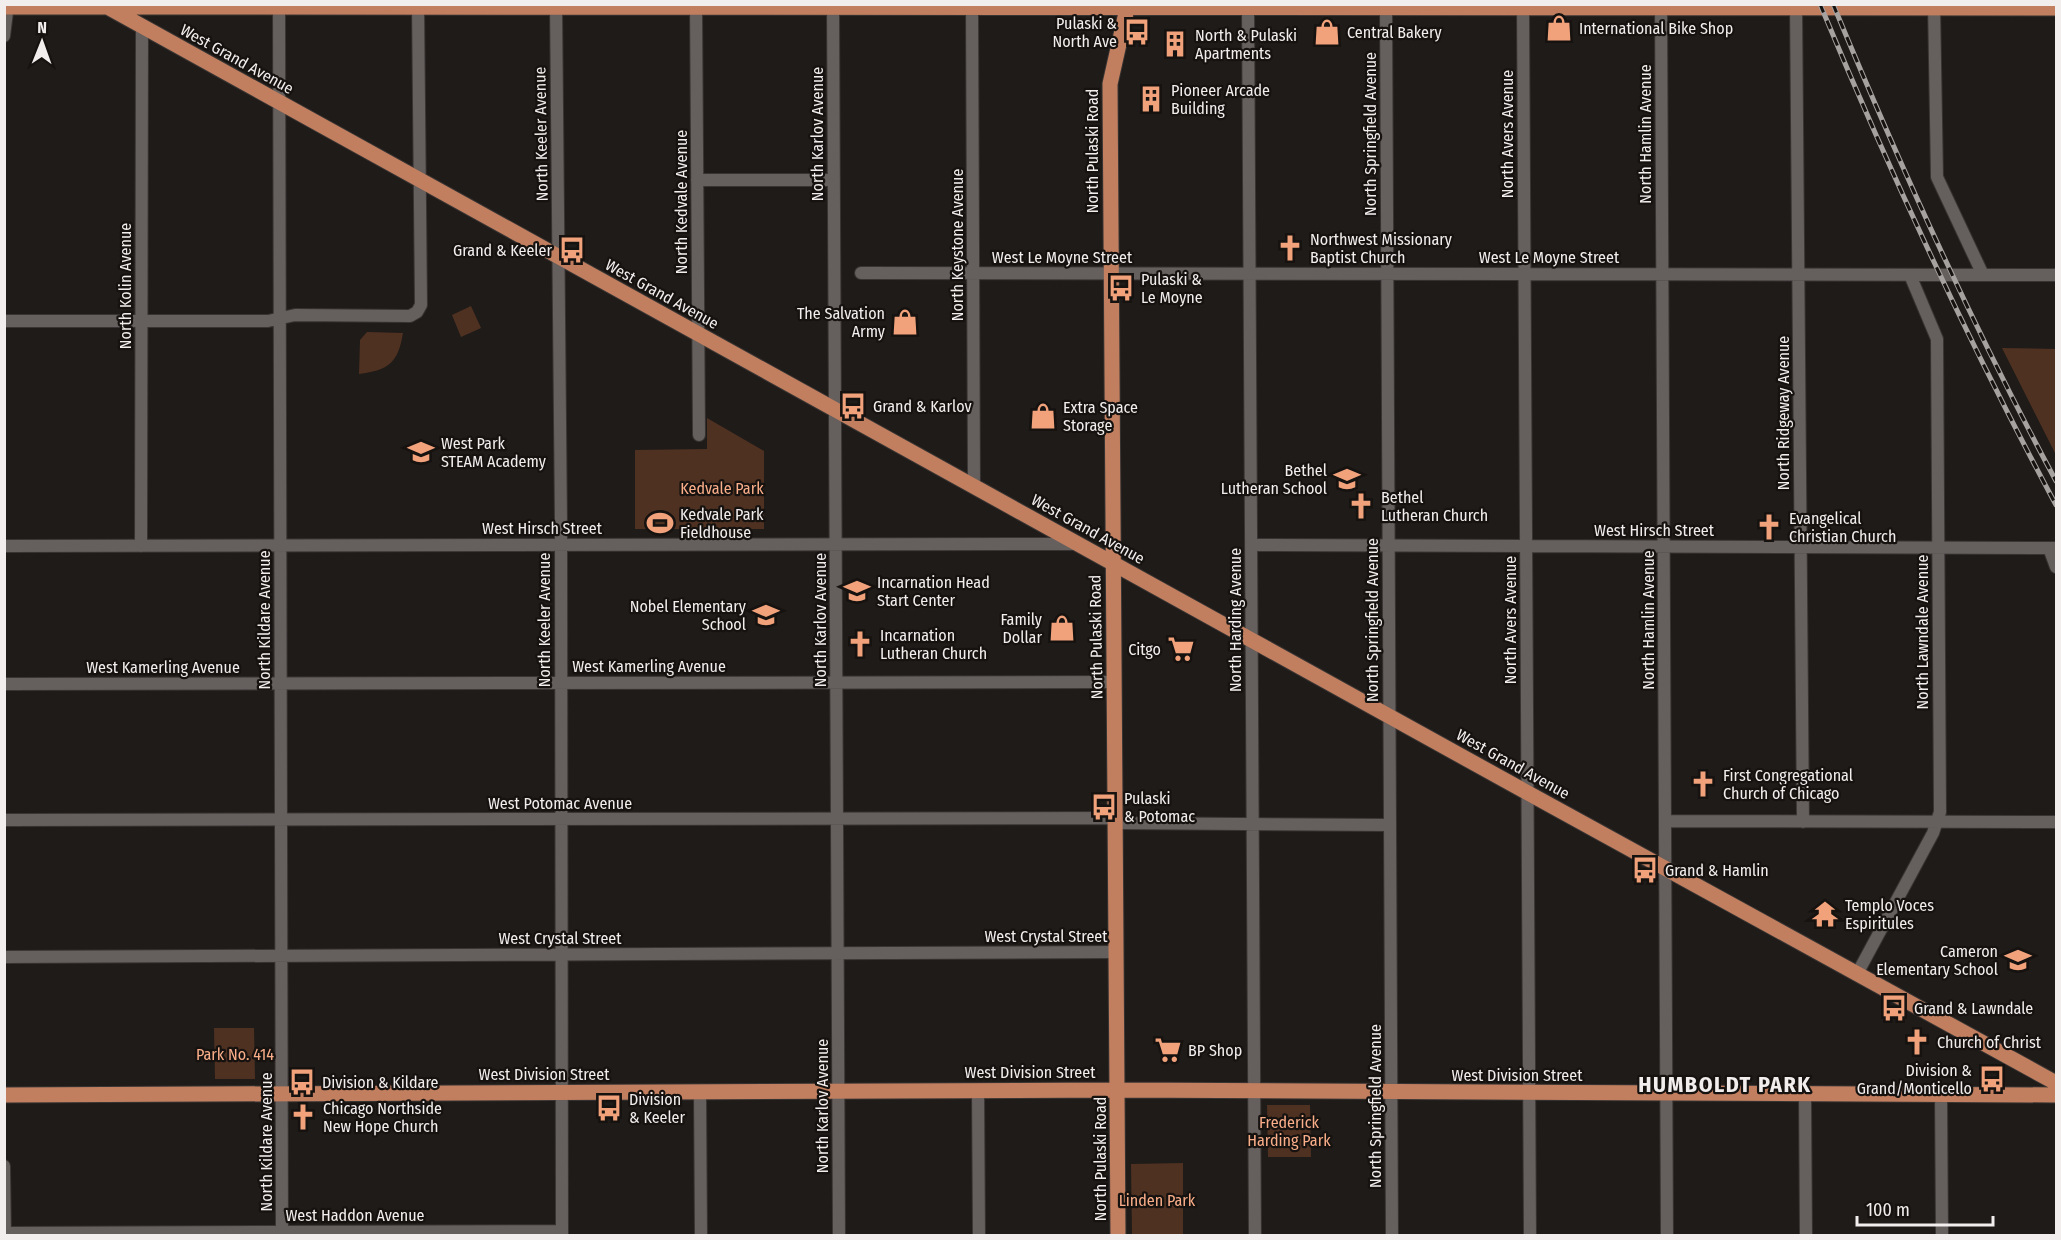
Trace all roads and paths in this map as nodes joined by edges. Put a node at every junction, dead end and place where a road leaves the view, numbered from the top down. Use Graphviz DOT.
graph roads {
  1 [pos="7,6"];
  2 [pos="105,6"];
  3 [pos="166,6"];
  4 [pos="279,6"];
  5 [pos="306,6"];
  6 [pos="418,6"];
  7 [pos="442,6"];
  8 [pos="556,6"];
  9 [pos="580,6"];
  10 [pos="696,6"];
  11 [pos="719,6"];
  12 [pos="833,6"];
  13 [pos="856,6"];
  14 [pos="972,6"];
  15 [pos="995,6"];
  16 [pos="1127,6"];
  17 [pos="1248,6"];
  18 [pos="1269,6"];
  19 [pos="1386,6"];
  20 [pos="1408,6"];
  21 [pos="1522,6"];
  22 [pos="1547,6"];
  23 [pos="1661,6"];
  24 [pos="1685,6"];
  25 [pos="1796,6"];
  26 [pos="1934,6"];
  27 [pos="1961,6"];
  28 [pos="2056,8"];
  29 [pos="141,26"];
  30 [pos="4,36"];
  31 [pos="279,102"];
  32 [pos="419,180"];
  33 [pos="697,180"];
  34 [pos="834,180"];
  35 [pos="558,256"];
  36 [pos="861,273"];
  37 [pos="1111,273"];
  38 [pos="1249,273"];
  39 [pos="1387,273"];
  40 [pos="973,274"];
  41 [pos="1524,274"];
  42 [pos="1662,274"];
  43 [pos="1798,275"];
  44 [pos="1910,275"];
  45 [pos="1983,275"];
  46 [pos="2056,275"];
  47 [pos="280,318"];
  48 [pos="4,321"];
  49 [pos="141,321"];
  50 [pos="698,334"];
  51 [pos="835,410"];
  52 [pos="699,435"];
  53 [pos="974,486"];
  54 [pos="836,544"];
  55 [pos="1079,544"];
  56 [pos="560,545"];
  57 [pos="1251,545"];
  58 [pos="4,546"];
  59 [pos="141,546"];
  60 [pos="280,546"];
  61 [pos="1389,546"];
  62 [pos="1526,546"];
  63 [pos="1664,547"];
  64 [pos="1800,547"];
  65 [pos="1938,548"];
  66 [pos="2053,548"];
  67 [pos="1113,563"];
  68 [pos="2056,567"];
  69 [pos="1251,639"];
  70 [pos="1114,681"];
  71 [pos="836,682"];
  72 [pos="281,683"];
  73 [pos="561,683"];
  74 [pos="4,684"];
  75 [pos="1389,716"];
  76 [pos="1528,793"];
  77 [pos="837,818"];
  78 [pos="561,819"];
  79 [pos="4,820"];
  80 [pos="281,820"];
  81 [pos="1115,820"];
  82 [pos="1665,822"];
  83 [pos="1803,822"];
  84 [pos="1938,822"];
  85 [pos="2056,822"];
  86 [pos="1252,824"];
  87 [pos="1390,825"];
  88 [pos="1665,868"];
  89 [pos="1116,952"];
  90 [pos="838,953"];
  91 [pos="561,954"];
  92 [pos="4,957"];
  93 [pos="282,957"];
  94 [pos="1857,974"];
  95 [pos="2056,1083"];
  96 [pos="978,1090"];
  97 [pos="1118,1090"];
  98 [pos="838,1091"];
  99 [pos="1254,1091"];
  100 [pos="562,1092"];
  101 [pos="700,1092"];
  102 [pos="1391,1092"];
  103 [pos="1530,1093"];
  104 [pos="282,1094"];
  105 [pos="1666,1094"];
  106 [pos="4,1095"];
  107 [pos="1805,1095"];
  108 [pos="1941,1095"];
  109 [pos="2056,1095"];
  110 [pos="4,1166"];
  111 [pos="562,1233"];
  112 [pos="5,1234"];
  113 [pos="282,1234"];
  114 [pos="701,1236"];
  115 [pos="839,1236"];
  116 [pos="979,1236"];
  117 [pos="1118,1236"];
  118 [pos="1255,1236"];
  119 [pos="1392,1236"];
  120 [pos="1530,1236"];
  121 [pos="1667,1236"];
  122 [pos="1806,1236"];
  123 [pos="1942,1236"];
  1 -- 2 [label="main road"];
  1 -- 30 [label="street"];
  2 -- 3 [label="main road"];
  2 -- 29 [label="main road, West Grand Avenue"];
  3 -- 4 [label="main road"];
  4 -- 5 [label="main road"];
  4 -- 31 [label="street, North Kildare Avenue"];
  5 -- 6 [label="main road"];
  6 -- 7 [label="main road"];
  6 -- 32 [label="street"];
  7 -- 8 [label="main road"];
  8 -- 9 [label="main road"];
  8 -- 35 [label="street, North Keeler Avenue"];
  9 -- 10 [label="main road"];
  10 -- 11 [label="main road"];
  10 -- 33 [label="street, North Kedvale Avenue"];
  11 -- 12 [label="main road"];
  12 -- 13 [label="main road"];
  12 -- 34 [label="street, North Karlov Avenue"];
  13 -- 14 [label="main road"];
  14 -- 15 [label="main road"];
  14 -- 40 [label="street, North Keystone Avenue"];
  15 -- 16 [label="main road"];
  16 -- 17 [label="main road"];
  16 -- 37 [label="main road, North Pulaski Road"];
  17 -- 18 [label="main road"];
  17 -- 38 [label="street, North Harding Avenue"];
  18 -- 19 [label="main road"];
  19 -- 20 [label="main road"];
  19 -- 39 [label="street, North Springfield Avenue"];
  20 -- 21 [label="main road"];
  21 -- 22 [label="main road"];
  21 -- 41 [label="street, North Avers Avenue"];
  22 -- 23 [label="main road"];
  23 -- 24 [label="main road"];
  23 -- 42 [label="street, North Hamlin Avenue"];
  24 -- 25 [label="main road"];
  25 -- 26 [label="main road"];
  25 -- 43 [label="street, North Ridgeway Avenue"];
  26 -- 27 [label="main road"];
  26 -- 45 [label="street"];
  27 -- 28 [label="main road"];
  29 -- 31 [label="main road, West Grand Avenue"];
  29 -- 49 [label="street, North Kolin Avenue"];
  31 -- 32 [label="main road, West Grand Avenue"];
  31 -- 47 [label="street, North Kildare Avenue"];
  32 -- 35 [label="main road, West Grand Avenue"];
  32 -- 47 [label="street"];
  33 -- 34 [label="street"];
  33 -- 50 [label="street, North Kedvale Avenue"];
  34 -- 51 [label="street, North Karlov Avenue"];
  35 -- 50 [label="main road, West Grand Avenue"];
  35 -- 56 [label="street, North Keeler Avenue"];
  36 -- 40 [label="street, West Le Moyne Street"];
  37 -- 38 [label="street, West Le Moyne Street"];
  37 -- 40 [label="street, West Le Moyne Street"];
  37 -- 67 [label="main road, North Pulaski Road"];
  38 -- 39 [label="street, West Le Moyne Street"];
  38 -- 57 [label="street, North Harding Avenue"];
  39 -- 41 [label="street, West Le Moyne Street"];
  39 -- 61 [label="street, North Springfield Avenue"];
  40 -- 53 [label="street, North Keystone Avenue"];
  41 -- 42 [label="street, West Le Moyne Street"];
  41 -- 62 [label="street, North Avers Avenue"];
  42 -- 43 [label="street, West Le Moyne Street"];
  42 -- 63 [label="street, North Hamlin Avenue"];
  43 -- 44 [label="street, West Le Moyne Street"];
  43 -- 64 [label="street, North Ridgeway Avenue"];
  44 -- 45 [label="street, West Le Moyne Street"];
  44 -- 65 [label="street, North Lawndale Avenue"];
  45 -- 46 [label="street, West Le Moyne Street"];
  47 -- 49 [label="street"];
  47 -- 60 [label="street, North Kildare Avenue"];
  48 -- 49 [label="street"];
  49 -- 59 [label="street, North Kolin Avenue"];
  50 -- 51 [label="main road, West Grand Avenue"];
  50 -- 52 [label="street, North Kedvale Avenue"];
  51 -- 53 [label="main road, West Grand Avenue"];
  51 -- 54 [label="street, North Karlov Avenue"];
  53 -- 55 [label="main road, West Grand Avenue"];
  54 -- 55 [label="street, West Hirsch Street"];
  54 -- 56 [label="street, West Hirsch Street"];
  54 -- 71 [label="street, North Karlov Avenue"];
  55 -- 67 [label="main road, West Grand Avenue"];
  56 -- 60 [label="street, West Hirsch Street"];
  56 -- 73 [label="street, North Keeler Avenue"];
  57 -- 61 [label="street, West Hirsch Street"];
  57 -- 69 [label="street, North Harding Avenue"];
  58 -- 59 [label="street, West Hirsch Street"];
  59 -- 60 [label="street, West Hirsch Street"];
  60 -- 72 [label="street, North Kildare Avenue"];
  61 -- 62 [label="street, West Hirsch Street"];
  61 -- 75 [label="street, North Springfield Avenue"];
  62 -- 63 [label="street, West Hirsch Street"];
  62 -- 76 [label="street, North Avers Avenue"];
  63 -- 64 [label="street, West Hirsch Street"];
  63 -- 82 [label="street, North Hamlin Avenue"];
  64 -- 65 [label="street, West Hirsch Street"];
  64 -- 83 [label="street, North Ridgeway Avenue"];
  65 -- 66 [label="street, West Hirsch Street"];
  65 -- 84 [label="street, North Lawndale Avenue"];
  66 -- 68 [label="street"];
  67 -- 69 [label="main road, West Grand Avenue"];
  67 -- 70 [label="main road, North Pulaski Road"];
  69 -- 75 [label="main road, West Grand Avenue"];
  69 -- 86 [label="street, North Harding Avenue"];
  70 -- 71 [label="street, West Kamerling Avenue"];
  70 -- 81 [label="main road, North Pulaski Road"];
  71 -- 73 [label="street, West Kamerling Avenue"];
  71 -- 77 [label="street, North Karlov Avenue"];
  72 -- 73 [label="street, West Kamerling Avenue"];
  72 -- 74 [label="street, West Kamerling Avenue"];
  72 -- 80 [label="street, North Kildare Avenue"];
  73 -- 78 [label="street, North Keeler Avenue"];
  75 -- 76 [label="main road, West Grand Avenue"];
  75 -- 87 [label="street, North Springfield Avenue"];
  76 -- 88 [label="main road, West Grand Avenue"];
  76 -- 103 [label="street, North Avers Avenue"];
  77 -- 78 [label="street, West Potomac Avenue"];
  77 -- 81 [label="street, West Potomac Avenue"];
  77 -- 90 [label="street, North Karlov Avenue"];
  78 -- 80 [label="street, West Potomac Avenue"];
  78 -- 91 [label="street, North Keeler Avenue"];
  79 -- 80 [label="street, West Potomac Avenue"];
  80 -- 93 [label="street, North Kildare Avenue"];
  81 -- 86 [label="street, West Potomac Avenue"];
  81 -- 89 [label="main road, North Pulaski Road"];
  82 -- 83 [label="street"];
  82 -- 88 [label="street, North Hamlin Avenue"];
  83 -- 84 [label="street"];
  84 -- 85 [label="street"];
  84 -- 94 [label="street, North Lawndale Avenue"];
  86 -- 87 [label="street, West Potomac Avenue"];
  86 -- 99 [label="street, North Harding Avenue"];
  87 -- 102 [label="street, North Springfield Avenue"];
  88 -- 94 [label="main road, West Grand Avenue"];
  88 -- 105 [label="street, North Hamlin Avenue"];
  89 -- 90 [label="street, West Crystal Street"];
  89 -- 97 [label="main road, North Pulaski Road"];
  90 -- 91 [label="street, West Crystal Street"];
  90 -- 98 [label="street, North Karlov Avenue"];
  91 -- 93 [label="street, West Crystal Street"];
  91 -- 100 [label="street, North Keeler Avenue"];
  92 -- 93 [label="street, West Crystal Street"];
  93 -- 104 [label="street, North Kildare Avenue"];
  94 -- 95 [label="main road, West Grand Avenue"];
  96 -- 97 [label="main road, West Division Street"];
  96 -- 98 [label="main road, West Division Street"];
  96 -- 116 [label="street"];
  97 -- 99 [label="main road, West Division Street"];
  97 -- 117 [label="main road, North Pulaski Road"];
  98 -- 101 [label="main road, West Division Street"];
  98 -- 115 [label="street, North Karlov Avenue"];
  99 -- 102 [label="main road, West Division Street"];
  99 -- 118 [label="street, North Harding Avenue"];
  100 -- 101 [label="main road, West Division Street"];
  100 -- 104 [label="main road, West Division Street"];
  100 -- 111 [label="street, North Keeler Avenue"];
  101 -- 114 [label="street"];
  102 -- 103 [label="main road, West Division Street"];
  102 -- 119 [label="street, North Springfield Avenue"];
  103 -- 105 [label="main road, West Division Street"];
  103 -- 120 [label="street, North Avers Avenue"];
  104 -- 106 [label="main road, West Division Street"];
  104 -- 113 [label="street, North Kildare Avenue"];
  105 -- 107 [label="main road, West Division Street"];
  105 -- 121 [label="street, North Hamlin Avenue"];
  107 -- 108 [label="main road, West Division Street"];
  107 -- 122 [label="street"];
  108 -- 109 [label="main road, West Division Street"];
  108 -- 123 [label="street"];
  110 -- 112 [label="street"];
  111 -- 113 [label="street, West Haddon Avenue"];
  112 -- 113 [label="street, West Haddon Avenue"];
}
